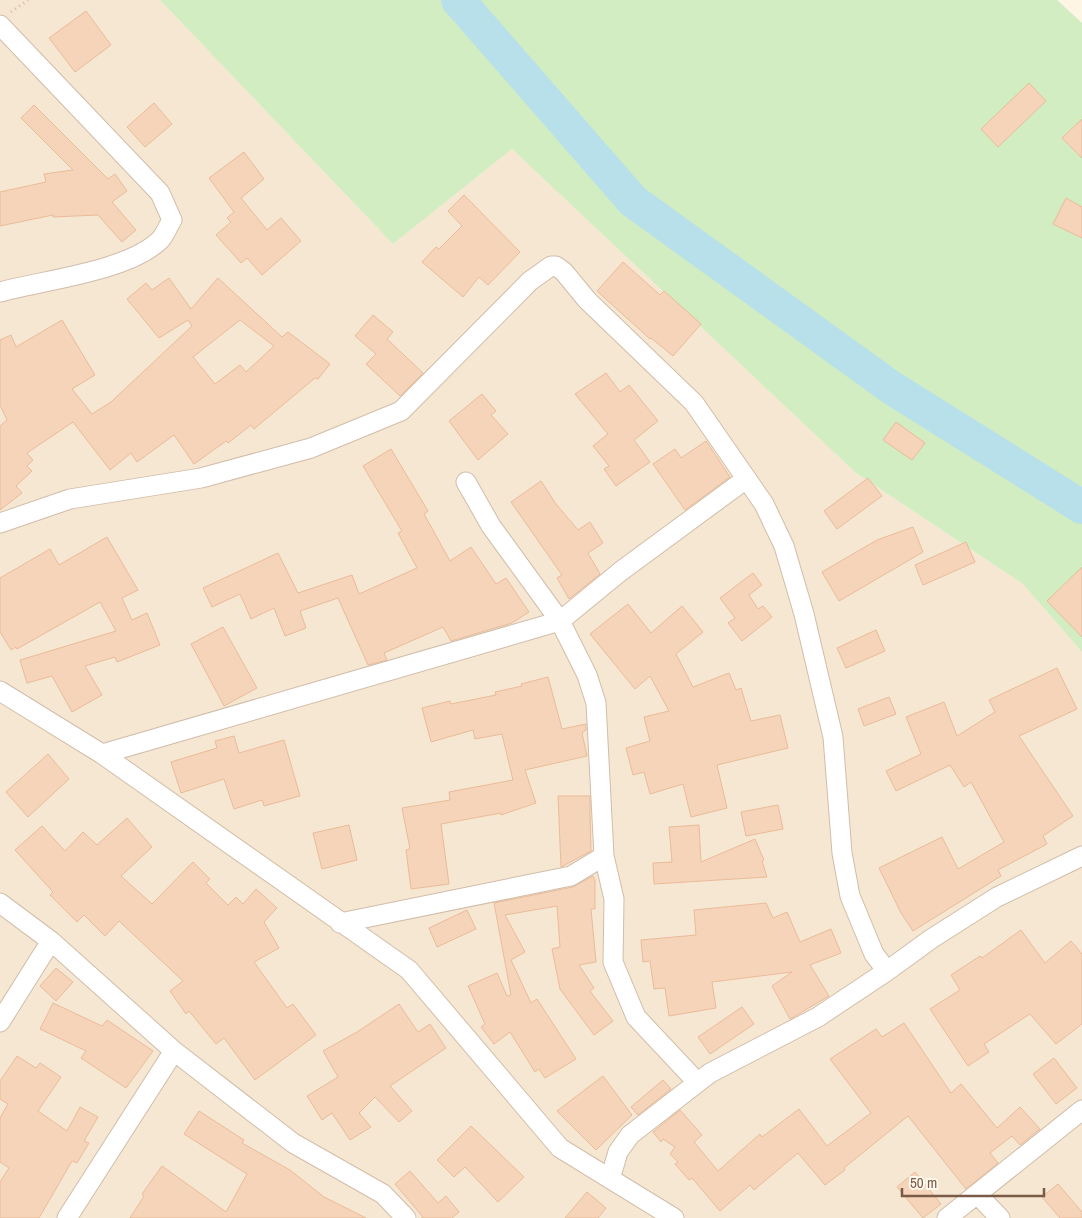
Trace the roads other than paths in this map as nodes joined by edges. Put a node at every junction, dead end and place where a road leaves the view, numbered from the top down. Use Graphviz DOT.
graph roads {
  1 [pos="3,20"];
  2 [pos="0,292"];
  3 [pos="746,479"];
  4 [pos="466,482"];
  5 [pos="0,523"];
  6 [pos="560,621"];
  7 [pos="0,692"];
  8 [pos="102,754"];
  9 [pos="604,856"];
  10 [pos="1082,856"];
  11 [pos="0,903"];
  12 [pos="340,923"];
  13 [pos="51,941"];
  14 [pos="887,971"];
  15 [pos="0,1022"];
  16 [pos="174,1051"];
  17 [pos="697,1082"];
  18 [pos="1082,1110"];
  19 [pos="610,1179"];
  20 [pos="978,1194"];
  21 [pos="67,1218"];
  22 [pos="406,1218"];
  23 [pos="674,1218"];
  24 [pos="947,1218"];
  25 [pos="1000,1218"];
  1 -- 2 [label="street"];
  3 -- 5 [label="street"];
  3 -- 6 [label="street"];
  3 -- 14 [label="street"];
  4 -- 6 [label="street"];
  6 -- 8 [label="street"];
  6 -- 9 [label="street"];
  7 -- 8 [label="street"];
  8 -- 12 [label="street"];
  9 -- 12 [label="street"];
  9 -- 17 [label="street"];
  10 -- 14 [label="street"];
  11 -- 13 [label="street"];
  12 -- 19 [label="street"];
  13 -- 15 [label="street"];
  13 -- 16 [label="street"];
  14 -- 17 [label="street"];
  16 -- 21 [label="street"];
  16 -- 22 [label="street"];
  17 -- 19 [label="street"];
  18 -- 20 [label="street"];
  19 -- 23 [label="street"];
  20 -- 24 [label="street"];
  20 -- 25 [label="street"];
}
